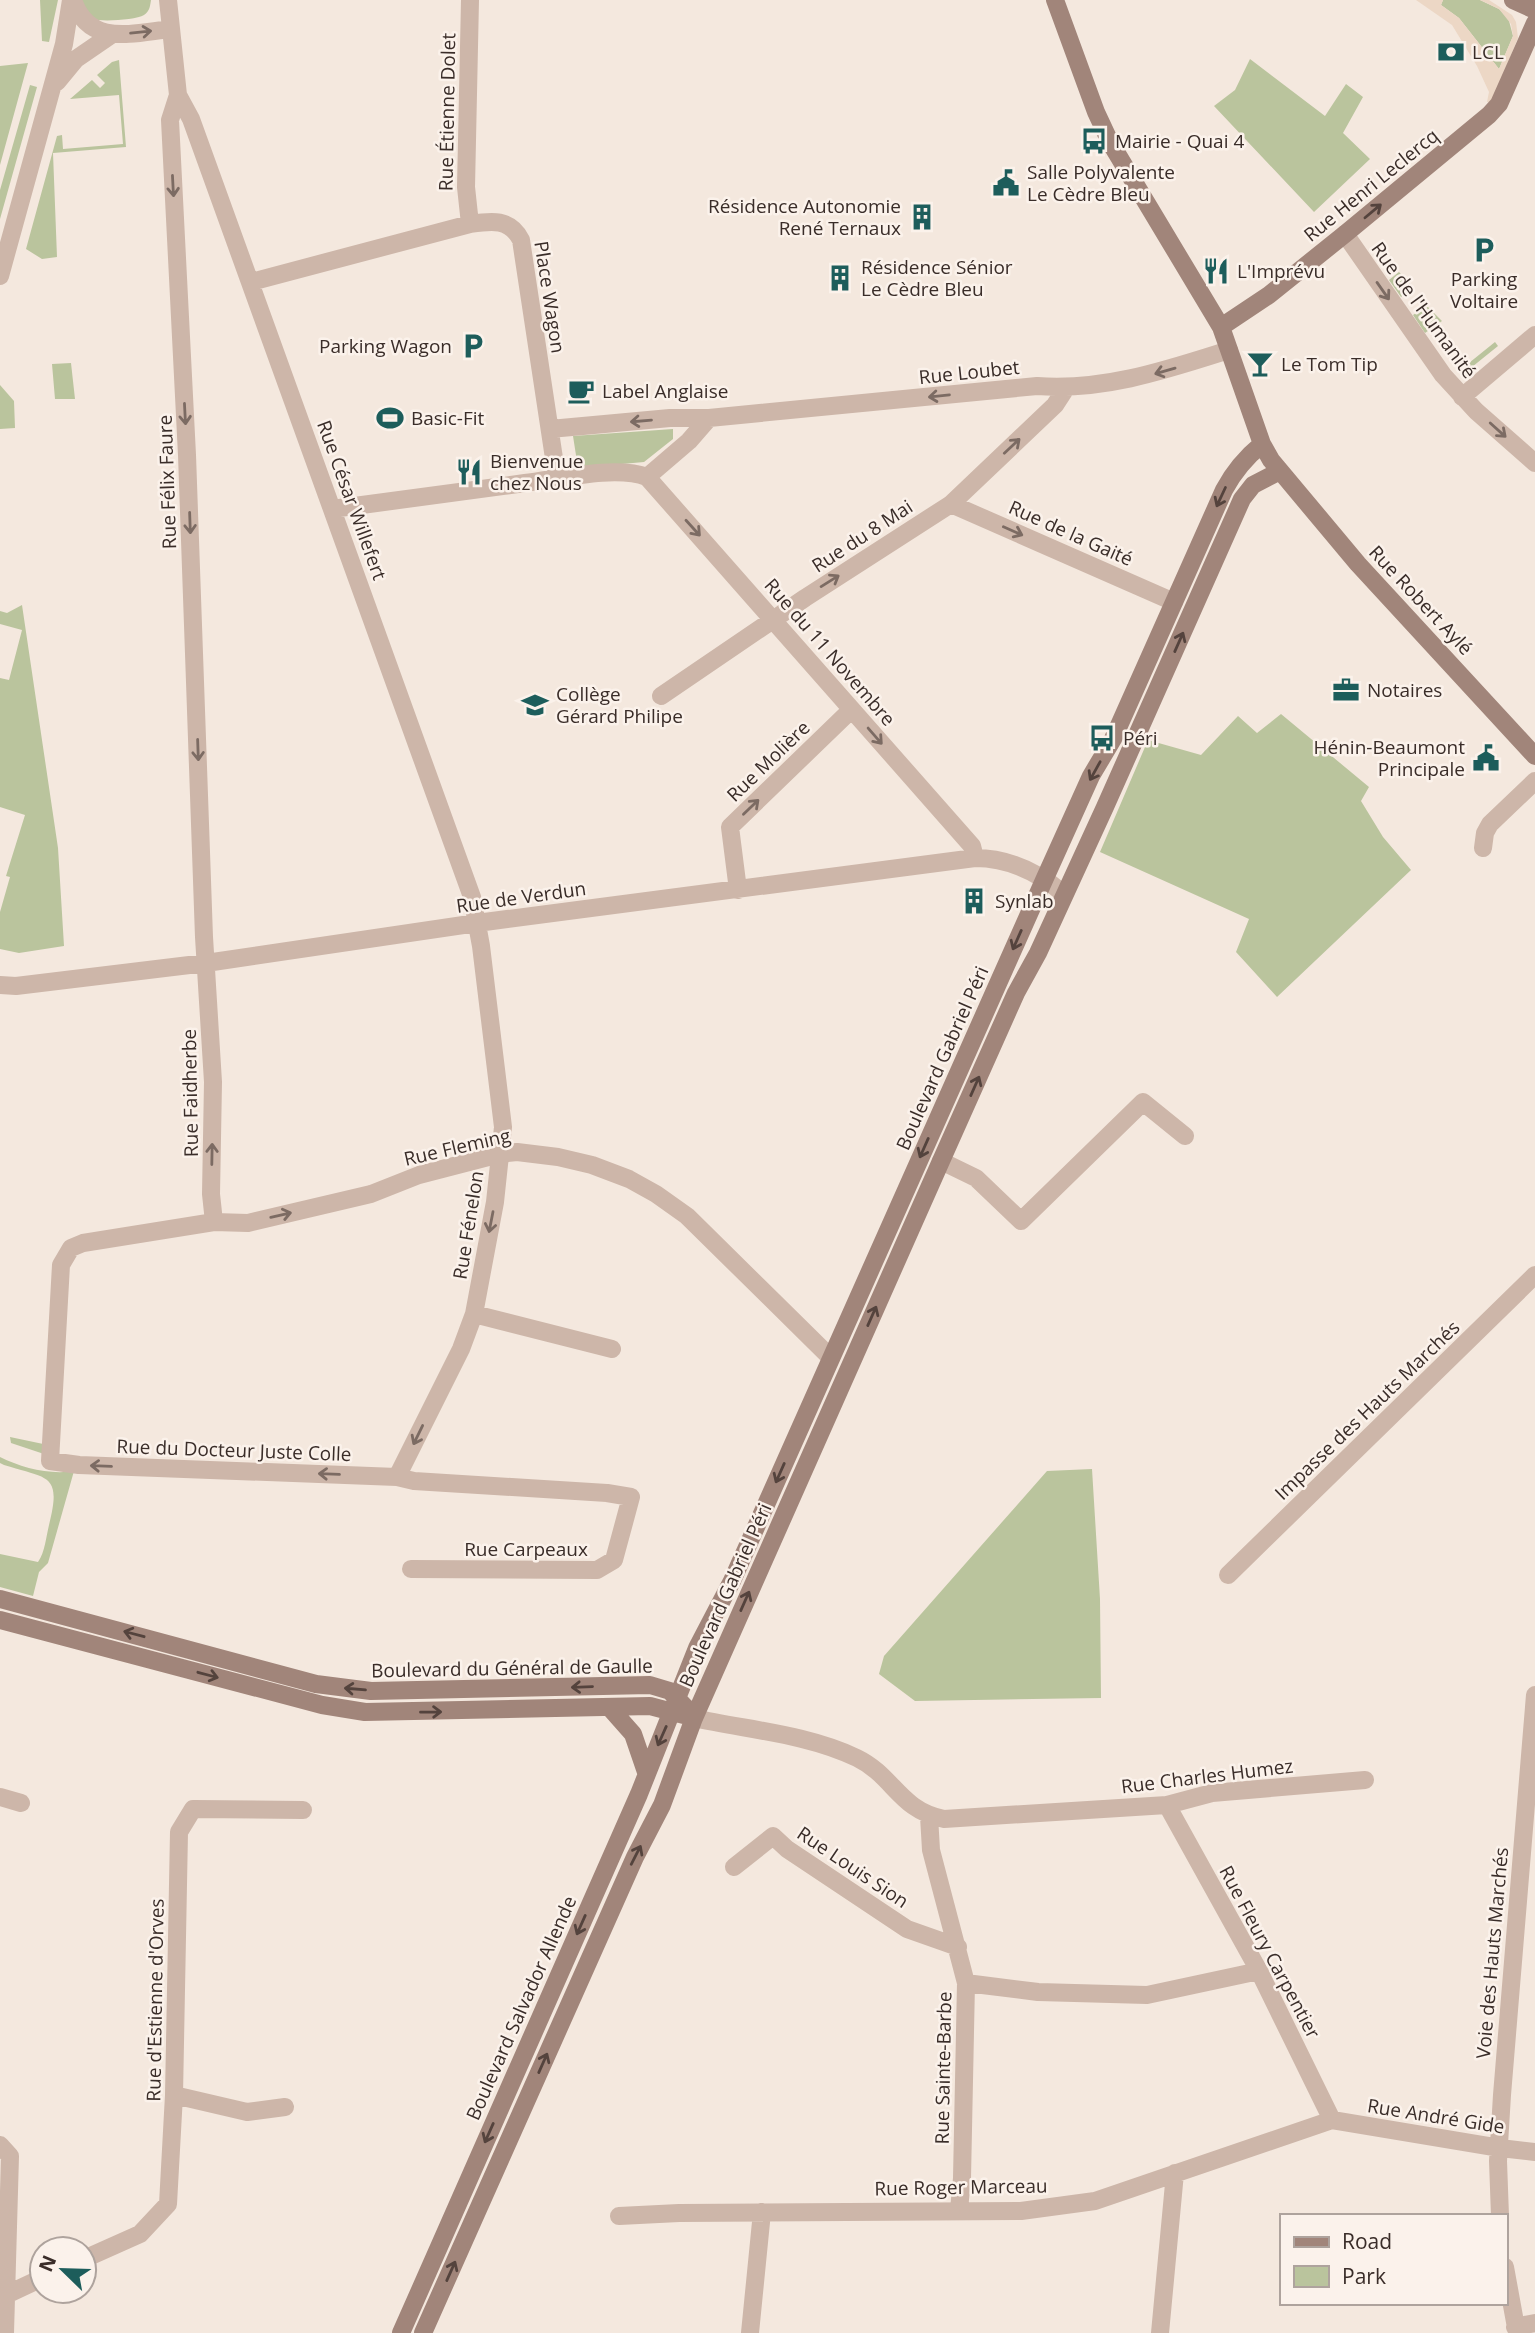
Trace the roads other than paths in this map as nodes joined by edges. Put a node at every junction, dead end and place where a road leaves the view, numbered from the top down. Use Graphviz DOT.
graph roads {
  1 [pos="72,0"];
  2 [pos="168,0"];
  3 [pos="470,0"];
  4 [pos="1055,0"];
  5 [pos="1513,0"];
  6 [pos="1535,10"];
  7 [pos="1535,23"];
  8 [pos="171,29"];
  9 [pos="111,35"];
  10 [pos="52,88"];
  11 [pos="178,95"];
  12 [pos="198,141"];
  13 [pos="171,147"];
  14 [pos="470,224"];
  15 [pos="1345,234"];
  16 [pos="0,276"];
  17 [pos="251,282"];
  18 [pos="1222,327"];
  19 [pos="1535,335"];
  20 [pos="1230,350"];
  21 [pos="1066,388"];
  22 [pos="1462,397"];
  23 [pos="709,418"];
  24 [pos="550,429"];
  25 [pos="1262,444"];
  26 [pos="1535,463"];
  27 [pos="1280,471"];
  28 [pos="647,477"];
  29 [pos="557,478"];
  30 [pos="951,504"];
  31 [pos="332,509"];
  32 [pos="1174,602"];
  33 [pos="774,620"];
  34 [pos="661,696"];
  35 [pos="851,710"];
  36 [pos="1535,756"];
  37 [pos="1535,781"];
  38 [pos="1483,848"];
  39 [pos="975,858"];
  40 [pos="1045,878"];
  41 [pos="738,890"];
  42 [pos="1063,894"];
  43 [pos="477,923"];
  44 [pos="206,963"];
  45 [pos="0,985"];
  46 [pos="1185,1136"];
  47 [pos="500,1154"];
  48 [pos="941,1161"];
  49 [pos="214,1222"];
  50 [pos="71,1248"];
  51 [pos="1535,1275"];
  52 [pos="474,1314"];
  53 [pos="611,1349"];
  54 [pos="831,1358"];
  55 [pos="397,1477"];
  56 [pos="631,1497"];
  57 [pos="411,1569"];
  58 [pos="1228,1575"];
  59 [pos="0,1599"];
  60 [pos="0,1620"];
  61 [pos="1535,1695"];
  62 [pos="676,1705"];
  63 [pos="610,1708"];
  64 [pos="694,1718"];
  65 [pos="646,1772"];
  66 [pos="1365,1780"];
  67 [pos="0,1797"];
  68 [pos="21,1803"];
  69 [pos="1167,1805"];
  70 [pos="303,1810"];
  71 [pos="929,1816"];
  72 [pos="734,1867"];
  73 [pos="958,1947"];
  74 [pos="1259,1971"];
  75 [pos="966,1983"];
  76 [pos="174,2095"];
  77 [pos="285,2107"];
  78 [pos="1332,2120"];
  79 [pos="0,2145"];
  80 [pos="1500,2148"];
  81 [pos="1535,2152"];
  82 [pos="1175,2173"];
  83 [pos="958,2210"];
  84 [pos="762,2212"];
  85 [pos="1500,2214"];
  86 [pos="619,2216"];
  87 [pos="98,2253"];
  88 [pos="1507,2278"];
  89 [pos="28,2285"];
  90 [pos="8,2294"];
  91 [pos="1535,2323"];
  92 [pos="1516,2330"];
  93 [pos="5,2333"];
  94 [pos="401,2333"];
  95 [pos="423,2333"];
  96 [pos="750,2333"];
  97 [pos="1160,2333"];
  1 -- 9 [label="street"];
  1 -- 10 [label="street"];
  2 -- 8 [label="street, Rue Félix Faure"];
  3 -- 14 [label="street, Rue Étienne Dolet"];
  4 -- 18 [label="main road, Rue Robert Aylé"];
  5 -- 6 [label="main road"];
  15 -- 7 [label="main road, Rue Henri Leclercq, one-way"];
  9 -- 8 [label="street, one-way"];
  8 -- 11 [label="street, Rue Félix Faure"];
  9 -- 10 [label="street"];
  10 -- 16 [label="street"];
  11 -- 12 [label="street, Rue César Willefert"];
  11 -- 13 [label="street, Rue Félix Faure"];
  12 -- 13 [label="street"];
  12 -- 17 [label="street, Rue César Willefert"];
  13 -- 44 [label="street, Rue Félix Faure, one-way"];
  14 -- 17 [label="street, Place Wagon"];
  14 -- 24 [label="street, Place Wagon"];
  15 -- 18 [label="main road, Rue Henri Leclercq"];
  15 -- 22 [label="street, Rue de l'Humanité, one-way"];
  17 -- 31 [label="street, Rue César Willefert"];
  18 -- 20 [label="main road, Rue Robert Aylé"];
  19 -- 22 [label="street"];
  20 -- 21 [label="street, Rue Loubet, one-way"];
  20 -- 25 [label="main road, Rue Robert Aylé"];
  21 -- 23 [label="street, Rue Loubet, one-way"];
  30 -- 21 [label="street, Rue du 8 Mai, one-way"];
  22 -- 26 [label="street, Rue de l'Humanité, one-way"];
  23 -- 24 [label="street, Rue Loubet, one-way"];
  23 -- 28 [label="street"];
  24 -- 29 [label="street, Place Wagon"];
  25 -- 27 [label="main road, Rue Robert Aylé"];
  25 -- 32 [label="main road, Boulevard Gabriel Péri, one-way"];
  27 -- 36 [label="main road, Rue Robert Aylé"];
  42 -- 27 [label="main road, Boulevard Gabriel Péri, one-way"];
  28 -- 29 [label="street"];
  28 -- 33 [label="street, Rue du 11 Novembre, one-way"];
  29 -- 31 [label="street"];
  30 -- 32 [label="street, Rue de la Gaité, one-way"];
  33 -- 30 [label="street, Rue du 8 Mai, one-way"];
  31 -- 43 [label="street, Rue César Willefert"];
  32 -- 40 [label="main road, Boulevard Gabriel Péri, one-way"];
  33 -- 34 [label="street, Rue du 8 Mai"];
  33 -- 35 [label="street, Rue du 11 Novembre"];
  35 -- 39 [label="street, Rue du 11 Novembre, one-way"];
  41 -- 35 [label="street, Rue Molière, one-way"];
  37 -- 38 [label="street"];
  39 -- 40 [label="street, Rue de Verdun"];
  39 -- 41 [label="street, Rue de Verdun"];
  40 -- 42 [label="street, Rue de Verdun"];
  40 -- 54 [label="main road, Boulevard Gabriel Péri, one-way"];
  41 -- 43 [label="street, Rue de Verdun"];
  48 -- 42 [label="main road, Boulevard Gabriel Péri, one-way"];
  43 -- 44 [label="street, Rue de Verdun"];
  43 -- 47 [label="street, Rue Fénelon"];
  44 -- 45 [label="street, Rue de Verdun"];
  49 -- 44 [label="street, Rue Faidherbe, one-way"];
  46 -- 48 [label="street"];
  49 -- 47 [label="street, Rue Fleming, one-way"];
  47 -- 52 [label="street, Rue Fénelon, one-way"];
  47 -- 54 [label="street, Rue Fleming"];
  64 -- 48 [label="main road, Boulevard Gabriel Péri, one-way"];
  49 -- 50 [label="street, Rue Fleming"];
  55 -- 50 [label="street, Rue du Docteur Juste Colle, one-way"];
  51 -- 58 [label="street, Impasse des Hauts Marchés"];
  52 -- 53 [label="street"];
  52 -- 55 [label="street, Rue Fénelon, one-way"];
  54 -- 62 [label="main road, Boulevard Gabriel Péri, one-way"];
  55 -- 56 [label="street, Rue du Docteur Juste Colle"];
  56 -- 57 [label="street, Rue Carpeaux"];
  62 -- 59 [label="main road, Boulevard du Général de Gaulle, one-way"];
  60 -- 63 [label="main road, Boulevard du Général de Gaulle, one-way"];
  61 -- 80 [label="street, Voie des Hauts Marchés"];
  62 -- 63 [label="main road, Boulevard du Général de Gaulle"];
  62 -- 64 [label="main road, Boulevard du Général de Gaulle"];
  62 -- 65 [label="main road, Boulevard Salvador Allende, one-way"];
  63 -- 65 [label="main road"];
  64 -- 71 [label="street"];
  95 -- 64 [label="main road, one-way"];
  65 -- 94 [label="main road, Boulevard Salvador Allende, one-way"];
  66 -- 69 [label="street, Rue Charles Humez"];
  67 -- 68 [label="street"];
  69 -- 71 [label="street, Rue Charles Humez"];
  69 -- 74 [label="street, Rue Fleury Carpentier"];
  70 -- 76 [label="street, Rue d'Estienne d'Orves"];
  71 -- 73 [label="street, Rue Sainte-Barbe"];
  72 -- 73 [label="street, Rue Louis Sion"];
  73 -- 75 [label="street, Rue Sainte-Barbe"];
  74 -- 75 [label="street"];
  74 -- 78 [label="street, Rue Fleury Carpentier"];
  75 -- 83 [label="street, Rue Sainte-Barbe"];
  76 -- 77 [label="street"];
  76 -- 87 [label="street, Rue d'Estienne d'Orves"];
  78 -- 80 [label="street, Rue André Gide"];
  78 -- 82 [label="street, Rue Roger Marceau"];
  79 -- 90 [label="street"];
  80 -- 81 [label="street, Rue André Gide"];
  80 -- 85 [label="street, Voie des Hauts Marchés"];
  82 -- 83 [label="street, Rue Roger Marceau"];
  82 -- 97 [label="street"];
  83 -- 84 [label="street, Rue Roger Marceau"];
  84 -- 86 [label="street, Rue Roger Marceau"];
  84 -- 96 [label="street"];
  88 -- 92 [label="street"];
  89 -- 90 [label="street"];
  90 -- 93 [label="street"];
  91 -- 92 [label="street"];
}
